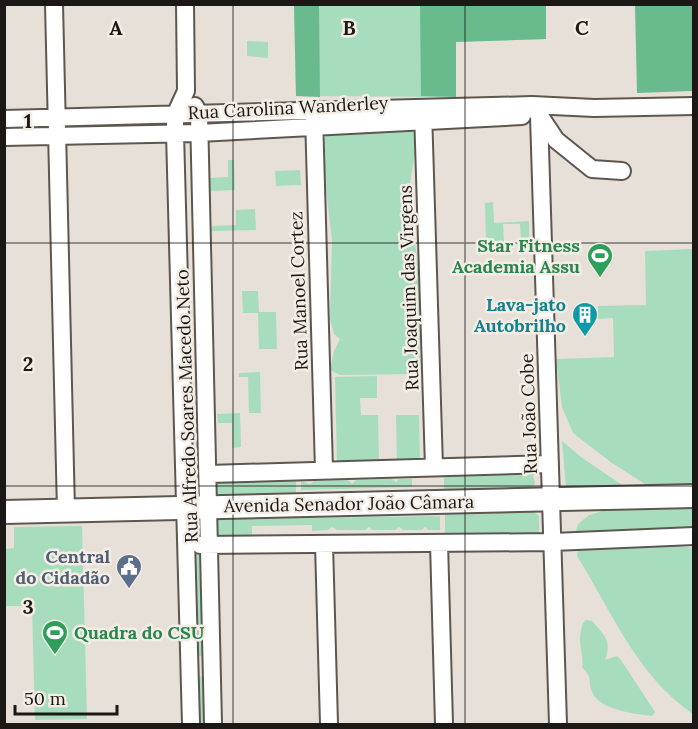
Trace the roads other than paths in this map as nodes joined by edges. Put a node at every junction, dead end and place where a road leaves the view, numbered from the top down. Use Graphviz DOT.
graph roads {
  1 [pos="54,4"];
  2 [pos="185,4"];
  3 [pos="186,91"];
  4 [pos="693,106"];
  5 [pos="536,110"];
  6 [pos="199,114"];
  7 [pos="423,114"];
  8 [pos="175,115"];
  9 [pos="56,118"];
  10 [pos="314,118"];
  11 [pos="4,119"];
  12 [pos="175,133"];
  13 [pos="199,133"];
  14 [pos="57,135"];
  15 [pos="4,137"];
  16 [pos="622,171"];
  17 [pos="208,454"];
  18 [pos="184,455"];
  19 [pos="550,464"];
  20 [pos="434,467"];
  21 [pos="324,471"];
  22 [pos="208,474"];
  23 [pos="693,496"];
  24 [pos="552,500"];
  25 [pos="209,507"];
  26 [pos="186,508"];
  27 [pos="66,511"];
  28 [pos="4,512"];
  29 [pos="693,536"];
  30 [pos="553,542"];
  31 [pos="439,543"];
  32 [pos="324,544"];
  33 [pos="187,545"];
  34 [pos="210,545"];
  35 [pos="190,664"];
  36 [pos="212,664"];
  37 [pos="191,724"];
  38 [pos="213,724"];
  39 [pos="329,724"];
  40 [pos="444,724"];
  41 [pos="558,724"];
  1 -- 9 [label="street"];
  2 -- 3 [label="street, Rua Alfredo Soares Macedo Neto"];
  3 -- 6 [label="street, Rua Alfredo Soares Macedo Neto"];
  3 -- 8 [label="street, Rua Alfredo Soares Macedo Neto"];
  4 -- 5 [label="street, Rua Carolina Wanderley"];
  5 -- 7 [label="street, Rua Carolina Wanderley"];
  5 -- 16 [label="street"];
  5 -- 19 [label="street, Rua João Cobe"];
  6 -- 8 [label="street, Rua Carolina Wanderley"];
  6 -- 10 [label="street, Rua Carolina Wanderley"];
  6 -- 13 [label="street, Rua Alfredo Soares Macedo Neto"];
  7 -- 10 [label="street, Rua Carolina Wanderley"];
  7 -- 20 [label="street, Rua Joaquim das Virgens"];
  8 -- 9 [label="street, Rua Carolina Wanderley"];
  8 -- 12 [label="street, Rua Alfredo Soares Macedo Neto"];
  9 -- 11 [label="street, Rua Carolina Wanderley"];
  9 -- 14 [label="street"];
  10 -- 13 [label="street, Rua Carolina Wanderley"];
  10 -- 21 [label="street, Rua Manoel Cortez"];
  12 -- 13 [label="street, Rua Carolina Wanderley"];
  12 -- 14 [label="street, Rua Carolina Wanderley"];
  12 -- 18 [label="street, Rua Alfredo Soares Macedo Neto"];
  13 -- 17 [label="street, Rua Alfredo Soares Macedo Neto"];
  14 -- 15 [label="street, Rua Carolina Wanderley"];
  14 -- 27 [label="street"];
  17 -- 18 [label="street"];
  17 -- 22 [label="street, Rua Alfredo Soares Macedo Neto"];
  18 -- 26 [label="street, Rua Alfredo Soares Macedo Neto"];
  19 -- 20 [label="street, Avenida Senador João Câmara"];
  19 -- 24 [label="street, Rua João Cobe"];
  20 -- 21 [label="street, Avenida Senador João Câmara"];
  21 -- 22 [label="street, Avenida Senador João Câmara"];
  22 -- 25 [label="street, Rua Alfredo Soares Macedo Neto"];
  23 -- 24 [label="main road, Avenida Senador João Câmara"];
  24 -- 25 [label="main road, Avenida Senador João Câmara"];
  24 -- 30 [label="street, Rua João Cobe"];
  25 -- 26 [label="main road, Avenida Senador João Câmara"];
  25 -- 34 [label="street, Rua Alfredo Soares Macedo Neto"];
  26 -- 27 [label="main road, Avenida Senador João Câmara"];
  26 -- 33 [label="street, Rua Alfredo Soares Macedo Neto"];
  27 -- 28 [label="main road, Avenida Senador João Câmara"];
  29 -- 30 [label="street"];
  30 -- 31 [label="street"];
  30 -- 41 [label="street, Rua João Cobe"];
  31 -- 32 [label="street"];
  31 -- 40 [label="street"];
  32 -- 34 [label="street"];
  32 -- 39 [label="street"];
  33 -- 34 [label="street"];
  33 -- 35 [label="street, Rua Alfredo Soares Macedo Neto"];
  34 -- 36 [label="street, Rua Alfredo Soares Macedo Neto"];
  35 -- 36 [label="street"];
  35 -- 37 [label="street, Rua Alfredo Soares Macedo Neto"];
  36 -- 38 [label="street, Rua Alfredo Soares Macedo Neto"];
}
